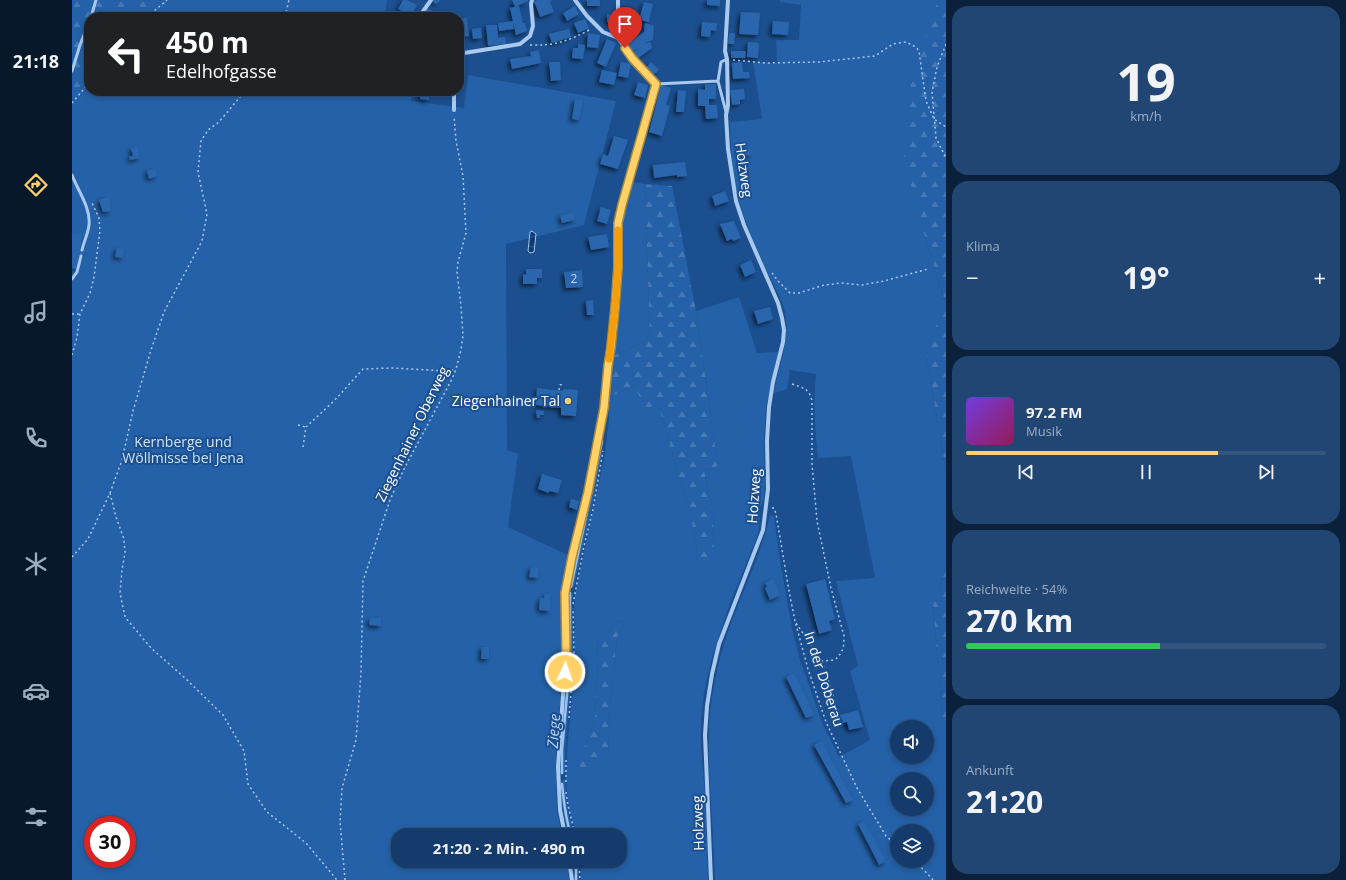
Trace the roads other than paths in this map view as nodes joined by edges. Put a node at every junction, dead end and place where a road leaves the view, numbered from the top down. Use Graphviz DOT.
graph roads {
  1 [pos="96,0"];
  2 [pos="431,0"];
  3 [pos="532,0"];
  4 [pos="574,0"];
  5 [pos="618,0"];
  6 [pos="728,0"];
  7 [pos="92,12"];
  8 [pos="423,12"];
  9 [pos="84,35"];
  10 [pos="618,38"];
  11 [pos="464,53"];
  12 [pos="727,59"];
  13 [pos="72,71"];
  14 [pos="718,81"];
  15 [pos="656,84"];
  16 [pos="454,96"];
  17 [pos="454,110"];
  18 [pos="726,115"];
  19 [pos="72,175"];
  20 [pos="82,250"];
  21 [pos="81,256"];
  22 [pos="72,280"];
  23 [pos="564,828"];
  24 [pos="570,868"];
  25 [pos="572,880"];
  26 [pos="711,880"];
  1 -- 7 [label="lane"];
  2 -- 8 [label="street"];
  3 -- 11 [label="street"];
  4 -- 10 [label="street"];
  5 -- 10 [label="street"];
  6 -- 12 [label="street, Holzweg"];
  9 -- 13 [label="lane"];
  10 -- 15 [label="street"];
  12 -- 14 [label="lane, Holzweg"];
  12 -- 18 [label="street, Holzweg"];
  14 -- 15 [label="lane"];
  14 -- 18 [label="lane, Holzweg"];
  15 -- 23 [label="street"];
  16 -- 17 [label="street"];
  18 -- 26 [label="street, Holzweg"];
  19 -- 20 [label="lane"];
  21 -- 22 [label="lane"];
  24 -- 25 [label="street"];
}
